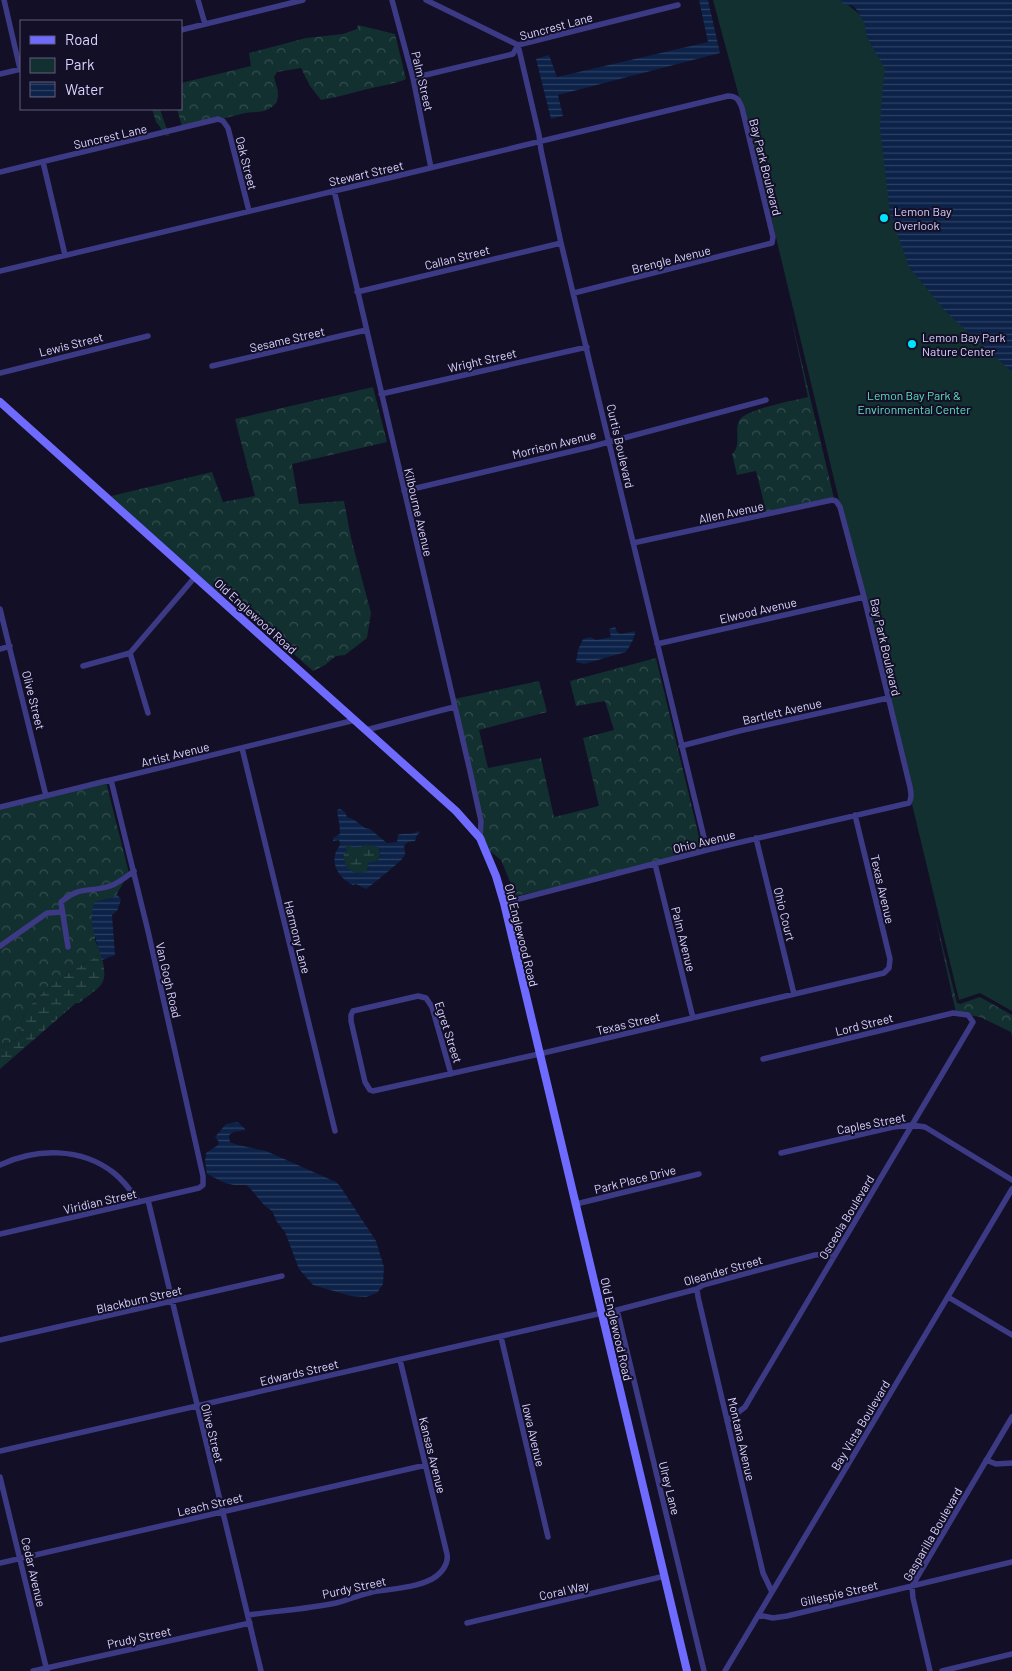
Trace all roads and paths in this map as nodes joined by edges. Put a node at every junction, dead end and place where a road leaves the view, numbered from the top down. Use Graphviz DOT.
graph roads {
  1 [pos="4,0"];
  2 [pos="198,0"];
  3 [pos="302,0"];
  4 [pos="392,0"];
  5 [pos="426,0"];
  6 [pos="678,5"];
  7 [pos="205,24"];
  8 [pos="182,30"];
  9 [pos="518,45"];
  10 [pos="20,65"];
  11 [pos="20,69"];
  12 [pos="0,74"];
  13 [pos="413,78"];
  14 [pos="736,97"];
  15 [pos="224,121"];
  16 [pos="540,143"];
  17 [pos="43,162"];
  18 [pos="432,168"];
  19 [pos="0,172"];
  20 [pos="334,190"];
  21 [pos="249,211"];
  22 [pos="561,243"];
  23 [pos="772,244"];
  24 [pos="65,255"];
  25 [pos="0,271"];
  26 [pos="357,292"];
  27 [pos="574,293"];
  28 [pos="366,330"];
  29 [pos="148,336"];
  30 [pos="587,347"];
  31 [pos="212,366"];
  32 [pos="0,373"];
  33 [pos="381,394"];
  34 [pos="766,400"];
  35 [pos="0,402"];
  36 [pos="610,441"];
  37 [pos="404,492"];
  38 [pos="832,500"];
  39 [pos="633,543"];
  40 [pos="195,577"];
  41 [pos="864,597"];
  42 [pos="0,609"];
  43 [pos="657,644"];
  44 [pos="10,646"];
  45 [pos="0,649"];
  46 [pos="130,653"];
  47 [pos="83,666"];
  48 [pos="888,698"];
  49 [pos="454,707"];
  50 [pos="148,714"];
  51 [pos="355,720"];
  52 [pos="366,730"];
  53 [pos="681,746"];
  54 [pos="242,748"];
  55 [pos="111,780"];
  56 [pos="46,796"];
  57 [pos="909,803"];
  58 [pos="0,807"];
  59 [pos="855,815"];
  60 [pos="480,838"];
  61 [pos="756,838"];
  62 [pos="707,850"];
  63 [pos="655,864"];
  64 [pos="134,871"];
  65 [pos="504,903"];
  66 [pos="62,912"];
  67 [pos="0,946"];
  68 [pos="68,947"];
  69 [pos="889,968"];
  70 [pos="794,994"];
  71 [pos="970,1016"];
  72 [pos="693,1018"];
  73 [pos="539,1054"];
  74 [pos="763,1059"];
  75 [pos="451,1074"];
  76 [pos="370,1090"];
  77 [pos="912,1125"];
  78 [pos="335,1131"];
  79 [pos="781,1153"];
  80 [pos="0,1166"];
  81 [pos="699,1174"];
  82 [pos="1012,1180"];
  83 [pos="203,1185"];
  84 [pos="1012,1189"];
  85 [pos="148,1200"];
  86 [pos="140,1202"];
  87 [pos="576,1204"];
  88 [pos="0,1234"];
  89 [pos="836,1255"];
  90 [pos="282,1276"];
  91 [pos="697,1289"];
  92 [pos="948,1297"];
  93 [pos="172,1301"];
  94 [pos="616,1310"];
  95 [pos="602,1313"];
  96 [pos="1012,1335"];
  97 [pos="501,1337"];
  98 [pos="0,1340"];
  99 [pos="400,1360"];
  100 [pos="196,1406"];
  101 [pos="1012,1417"];
  102 [pos="727,1421"];
  103 [pos="0,1451"];
  104 [pos="986,1460"];
  105 [pos="1012,1463"];
  106 [pos="426,1466"];
  107 [pos="0,1477"];
  108 [pos="222,1512"];
  109 [pos="548,1538"];
  110 [pos="448,1554"];
  111 [pos="20,1559"];
  112 [pos="1012,1562"];
  113 [pos="0,1563"];
  114 [pos="665,1576"];
  115 [pos="912,1586"];
  116 [pos="772,1592"];
  117 [pos="248,1615"];
  118 [pos="758,1616"];
  119 [pos="250,1623"];
  120 [pos="467,1623"];
  121 [pos="1012,1654"];
  122 [pos="47,1670"];
  123 [pos="33,1671"];
  124 [pos="261,1671"];
  125 [pos="687,1671"];
  126 [pos="704,1671"];
  127 [pos="725,1671"];
  128 [pos="930,1671"];
  129 [pos="942,1671"];
  1 -- 10 [label="street"];
  2 -- 7 [label="street"];
  3 -- 7 [label="street"];
  4 -- 13 [label="street, Palm Street"];
  5 -- 9 [label="street"];
  6 -- 9 [label="street, Suncrest Lane"];
  7 -- 8 [label="street"];
  9 -- 13 [label="street, Suncrest Lane"];
  9 -- 16 [label="street, Curtis Boulevard"];
  11 -- 12 [label="street"];
  13 -- 18 [label="street, Palm Street"];
  14 -- 16 [label="street, Stewart Street"];
  14 -- 23 [label="street, Bay Park Boulevard"];
  15 -- 17 [label="street, Suncrest Lane"];
  15 -- 21 [label="street, Oak Street"];
  16 -- 18 [label="street, Stewart Street"];
  16 -- 22 [label="street, Curtis Boulevard"];
  17 -- 19 [label="street, Suncrest Lane"];
  17 -- 24 [label="street"];
  18 -- 20 [label="street, Stewart Street"];
  20 -- 21 [label="street, Stewart Street"];
  20 -- 26 [label="street, Kilbourne Avenue"];
  21 -- 24 [label="street, Stewart Street"];
  22 -- 26 [label="street, Callan Street"];
  22 -- 27 [label="street, Curtis Boulevard"];
  23 -- 27 [label="street, Brengle Avenue"];
  24 -- 25 [label="street, Stewart Street"];
  26 -- 28 [label="street, Kilbourne Avenue"];
  27 -- 30 [label="street, Curtis Boulevard"];
  28 -- 31 [label="street, Sesame Street"];
  28 -- 33 [label="street, Kilbourne Avenue"];
  29 -- 32 [label="street, Lewis Street"];
  30 -- 33 [label="street, Wright Street"];
  30 -- 36 [label="street, Curtis Boulevard"];
  33 -- 37 [label="street, Kilbourne Avenue"];
  34 -- 36 [label="street, Morrison Avenue"];
  35 -- 40 [label="street, Old Englewood Road"];
  36 -- 37 [label="street, Morrison Avenue"];
  36 -- 39 [label="street, Curtis Boulevard"];
  37 -- 49 [label="street, Kilbourne Avenue"];
  38 -- 39 [label="street, Allen Avenue"];
  38 -- 41 [label="street, Bay Park Boulevard"];
  39 -- 43 [label="street, Curtis Boulevard"];
  40 -- 46 [label="street"];
  40 -- 51 [label="street, Old Englewood Road"];
  41 -- 43 [label="street, Elwood Avenue"];
  41 -- 48 [label="street, Bay Park Boulevard"];
  42 -- 44 [label="street, Olive Street"];
  43 -- 53 [label="street, Curtis Boulevard"];
  44 -- 45 [label="street"];
  44 -- 56 [label="street, Olive Street"];
  46 -- 47 [label="street"];
  46 -- 50 [label="street"];
  48 -- 53 [label="street, Bartlett Avenue"];
  48 -- 57 [label="street, Bay Park Boulevard"];
  49 -- 52 [label="street"];
  49 -- 60 [label="street, Kilbourne Avenue"];
  51 -- 52 [label="street, Old Englewood Road"];
  51 -- 54 [label="street, Artist Avenue"];
  52 -- 60 [label="street, Old Englewood Road"];
  53 -- 62 [label="street, Curtis Boulevard"];
  54 -- 55 [label="street, Artist Avenue"];
  54 -- 78 [label="street, Harmony Lane"];
  55 -- 56 [label="street, Artist Avenue"];
  55 -- 64 [label="street, Van Gogh Road"];
  56 -- 58 [label="street, Artist Avenue"];
  57 -- 59 [label="street, Ohio Avenue"];
  59 -- 61 [label="street, Ohio Avenue"];
  59 -- 69 [label="street, Texas Avenue"];
  60 -- 65 [label="street, Old Englewood Road"];
  61 -- 62 [label="street, Ohio Avenue"];
  61 -- 70 [label="street, Ohio Court"];
  62 -- 63 [label="street, Ohio Avenue"];
  63 -- 65 [label="street, Ohio Avenue"];
  63 -- 72 [label="street, Palm Avenue"];
  64 -- 66 [label="street"];
  64 -- 83 [label="street, Van Gogh Road"];
  65 -- 73 [label="street, Old Englewood Road"];
  66 -- 67 [label="street"];
  66 -- 68 [label="street"];
  69 -- 70 [label="street, Texas Street"];
  70 -- 72 [label="street, Texas Street"];
  71 -- 74 [label="street, Lord Street"];
  71 -- 77 [label="street, Osceola Boulevard"];
  72 -- 73 [label="street, Texas Street"];
  73 -- 75 [label="street, Texas Street"];
  73 -- 87 [label="street, Old Englewood Road"];
  75 -- 76 [label="street, Texas Street"];
  75 -- 76 [label="street, Egret Street"];
  77 -- 79 [label="street, Caples Street"];
  77 -- 82 [label="street, Caples Street"];
  77 -- 89 [label="street, Osceola Boulevard"];
  80 -- 86 [label="street"];
  81 -- 87 [label="street, Park Place Drive"];
  83 -- 85 [label="street, Viridian Street"];
  84 -- 92 [label="street, Bay Vista Boulevard"];
  85 -- 86 [label="street, Viridian Street"];
  85 -- 93 [label="street, Olive Street"];
  86 -- 88 [label="street, Viridian Street"];
  87 -- 95 [label="street, Old Englewood Road"];
  89 -- 91 [label="street, Oleander Street"];
  89 -- 102 [label="street, Osceola Boulevard"];
  90 -- 93 [label="street, Blackburn Street"];
  91 -- 94 [label="street, Oleander Street"];
  91 -- 102 [label="street, Montana Avenue"];
  92 -- 96 [label="street"];
  92 -- 116 [label="street, Bay Vista Boulevard"];
  93 -- 98 [label="street, Blackburn Street"];
  93 -- 100 [label="street, Olive Street"];
  94 -- 126 [label="street, Ulrey Lane"];
  95 -- 97 [label="street, Edwards Street"];
  95 -- 114 [label="street, Old Englewood Road"];
  97 -- 99 [label="street, Edwards Street"];
  97 -- 109 [label="street, Iowa Avenue"];
  99 -- 100 [label="street, Edwards Street"];
  99 -- 106 [label="street, Kansas Avenue"];
  100 -- 103 [label="street, Edwards Street"];
  100 -- 108 [label="street, Olive Street"];
  101 -- 104 [label="street, Gasparilla Boulevard"];
  102 -- 116 [label="street, Montana Avenue"];
  104 -- 105 [label="street"];
  104 -- 115 [label="street, Gasparilla Boulevard"];
  106 -- 108 [label="street, Leach Street"];
  106 -- 110 [label="street, Kansas Avenue"];
  107 -- 111 [label="street, Cedar Avenue"];
  108 -- 111 [label="street, Leach Street"];
  108 -- 117 [label="street, Olive Street"];
  110 -- 117 [label="street, Purdy Street"];
  111 -- 113 [label="street, Leach Street"];
  111 -- 122 [label="street, Cedar Avenue"];
  112 -- 115 [label="street, Gillespie Street"];
  114 -- 120 [label="street, Coral Way"];
  114 -- 125 [label="street, Old Englewood Road"];
  115 -- 118 [label="street, Gillespie Street"];
  115 -- 128 [label="street, Gasparilla Boulevard"];
  116 -- 118 [label="street, Bay Vista Boulevard"];
  117 -- 119 [label="street, Olive Street"];
  118 -- 127 [label="street, Bay Vista Boulevard"];
  119 -- 122 [label="street, Prudy Street"];
  119 -- 124 [label="street, Olive Street"];
  121 -- 129 [label="street"];
  122 -- 123 [label="street, Prudy Street"];
}
